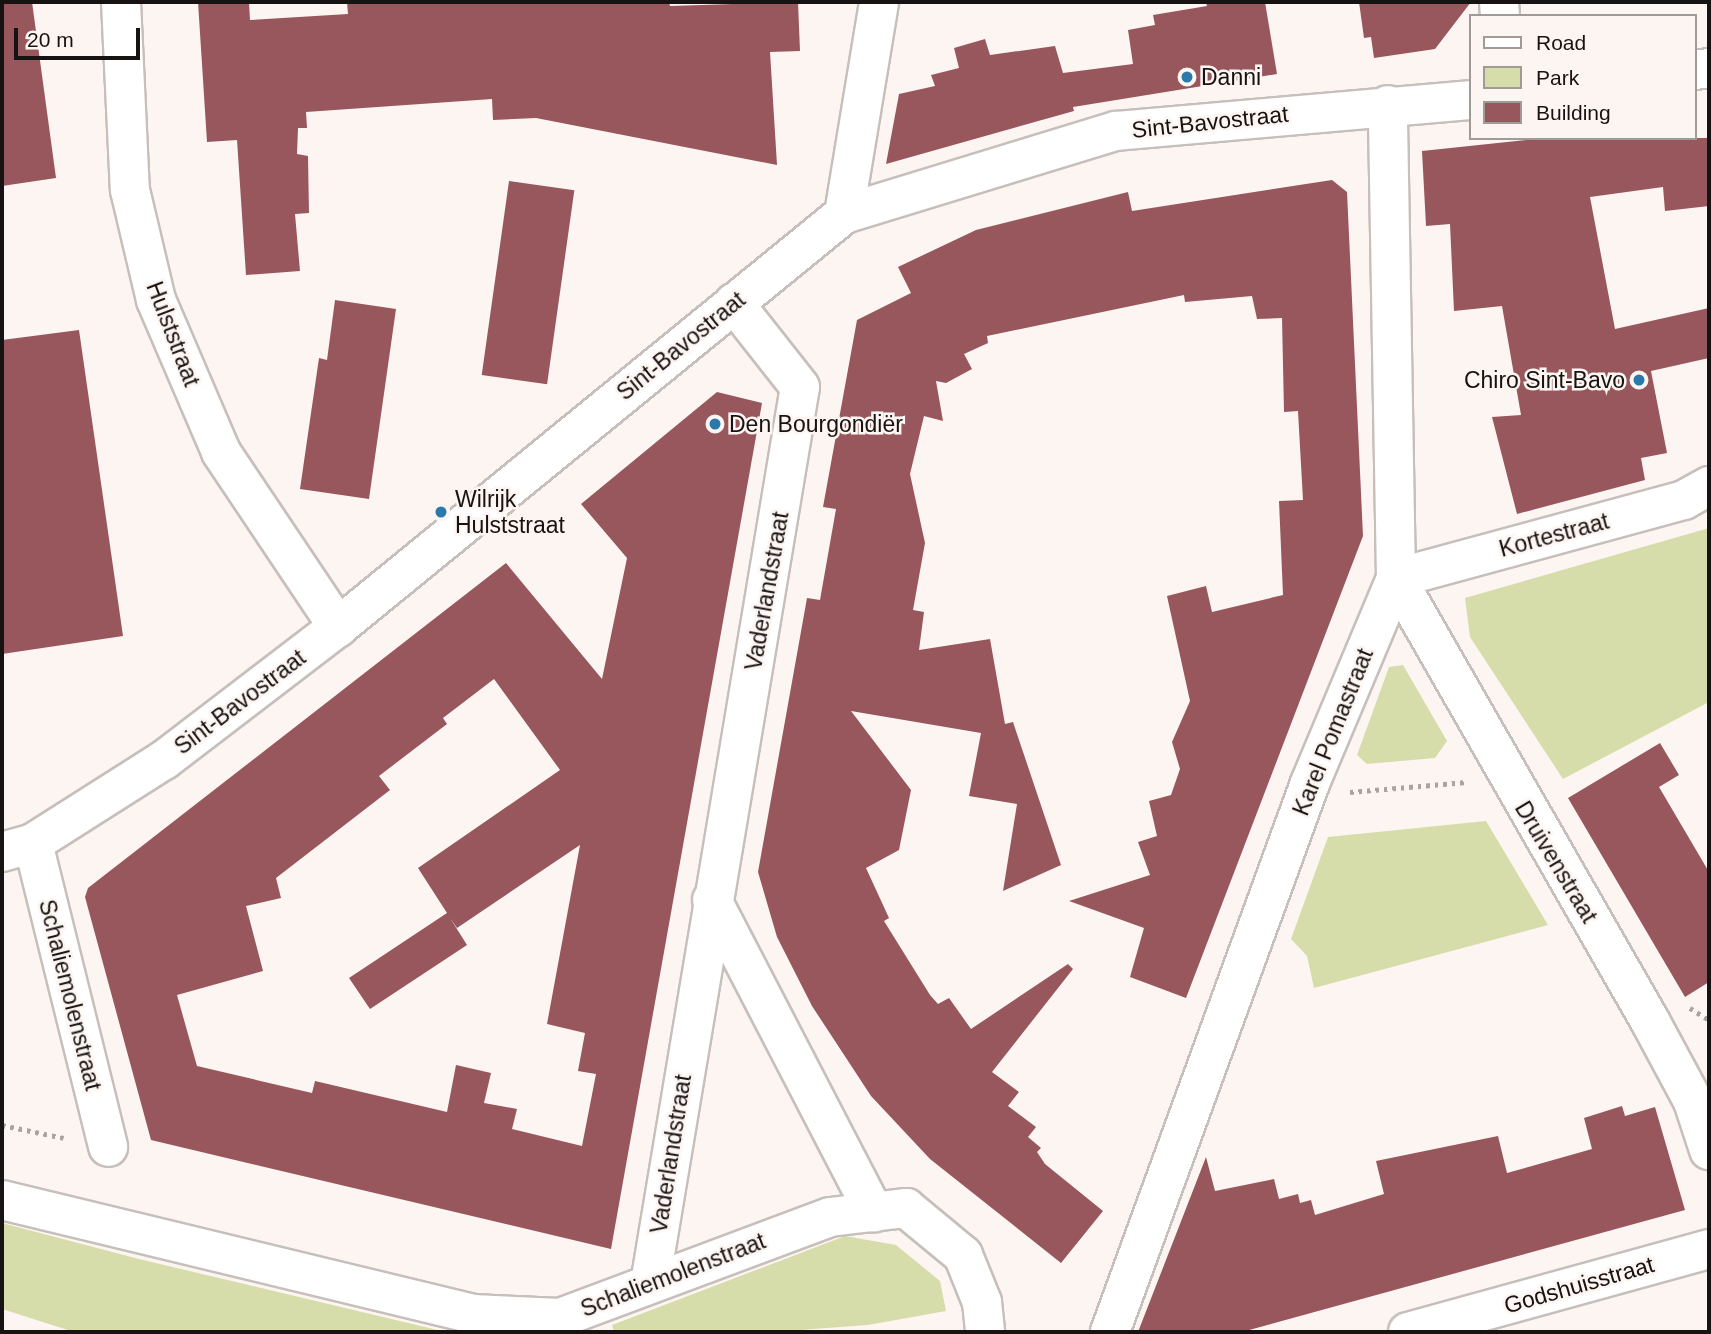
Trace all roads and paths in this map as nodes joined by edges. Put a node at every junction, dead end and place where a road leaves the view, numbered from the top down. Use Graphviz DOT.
graph roads {
  1 [pos="121,2"];
  2 [pos="880,2"];
  3 [pos="1470,100"];
  4 [pos="1388,104"];
  5 [pos="844,214"];
  6 [pos="734,303"];
  7 [pos="1709,486"];
  8 [pos="1396,578"];
  9 [pos="338,627"];
  10 [pos="1500,767"];
  11 [pos="1349,792"];
  12 [pos="17,848"];
  13 [pos="712,900"];
  14 [pos="2,1125"];
  15 [pos="108,1147"];
  16 [pos="1709,1150"];
  17 [pos="2,1200"];
  18 [pos="874,1212"];
  19 [pos="1709,1249"];
  20 [pos="650,1284"];
  21 [pos="985,1332"];
  22 [pos="1110,1332"];
  23 [pos="1408,1332"];
  1 -- 9 [label="street, Hulststraat"];
  2 -- 5 [label="street"];
  3 -- 4 [label="street, Sint-Bavostraat"];
  4 -- 5 [label="street, Sint-Bavostraat"];
  4 -- 8 [label="street, Karel Pomastraat"];
  5 -- 6 [label="street, Sint-Bavostraat"];
  6 -- 9 [label="street, Sint-Bavostraat"];
  6 -- 13 [label="street, Vaderlandstraat"];
  7 -- 8 [label="street, Kortestraat"];
  8 -- 10 [label="street, Druivenstraat"];
  8 -- 22 [label="street, Karel Pomastraat"];
  9 -- 12 [label="street, Sint-Bavostraat"];
  10 -- 11 [label="path, Karel Pomastraat"];
  10 -- 16 [label="street, Druivenstraat"];
  12 -- 15 [label="street, Schaliemolenstraat"];
  13 -- 18 [label="street"];
  13 -- 20 [label="street, Vaderlandstraat"];
  14 -- 15 [label="path"];
  17 -- 20 [label="street, Schaliemolenstraat"];
  18 -- 20 [label="street, Schaliemolenstraat"];
  18 -- 21 [label="street, Schaliemolenstraat"];
  19 -- 23 [label="street, Godshuisstraat"];
}
